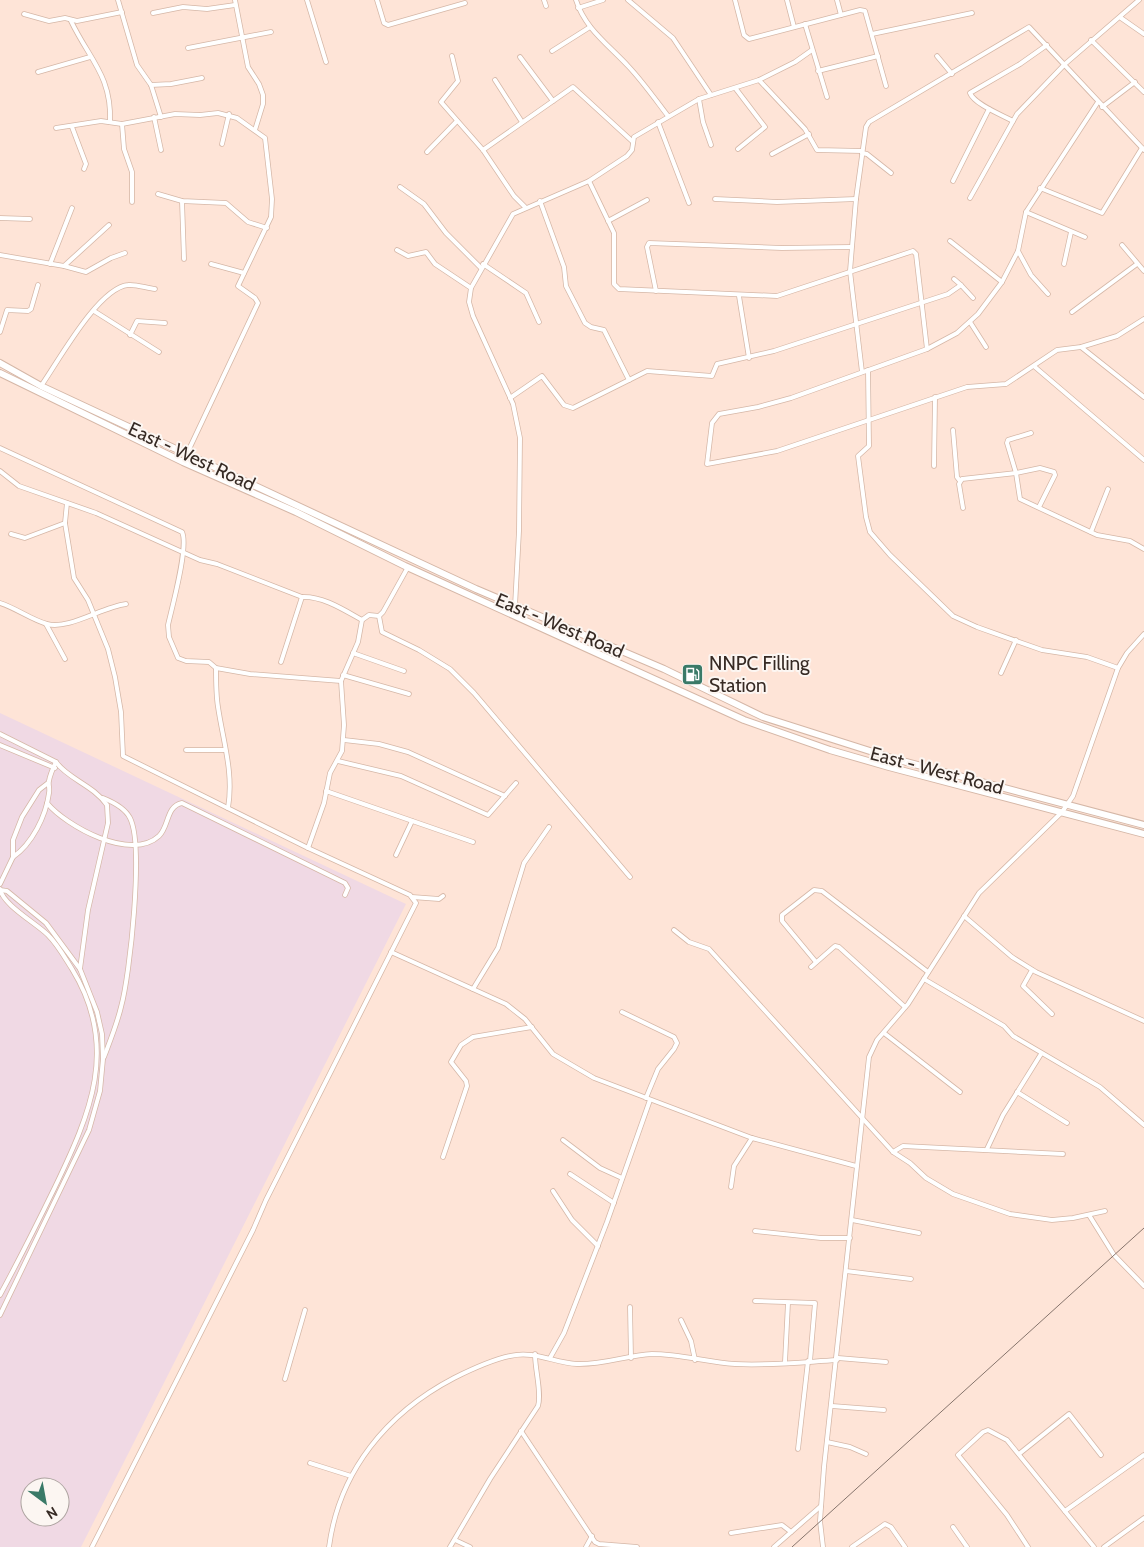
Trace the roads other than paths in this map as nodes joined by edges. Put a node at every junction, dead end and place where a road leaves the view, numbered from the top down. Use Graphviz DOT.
graph roads {
  1 [pos="118,0"];
  2 [pos="235,0"];
  3 [pos="307,0"];
  4 [pos="377,0"];
  5 [pos="544,0"];
  6 [pos="576,0"];
  7 [pos="603,0"];
  8 [pos="628,0"];
  9 [pos="735,0"];
  10 [pos="787,0"];
  11 [pos="837,0"];
  12 [pos="1139,0"];
  13 [pos="465,3"];
  14 [pos="236,5"];
  15 [pos="546,6"];
  16 [pos="578,8"];
  17 [pos="122,12"];
  18 [pos="153,13"];
  19 [pos="972,13"];
  20 [pos="24,14"];
  21 [pos="841,15"];
  22 [pos="1121,18"];
  23 [pos="70,21"];
  24 [pos="805,24"];
  25 [pos="794,26"];
  26 [pos="590,27"];
  27 [pos="271,32"];
  28 [pos="872,34"];
  29 [pos="1144,34"];
  30 [pos="241,40"];
  31 [pos="1091,40"];
  32 [pos="1047,45"];
  33 [pos="188,48"];
  34 [pos="812,50"];
  35 [pos="552,51"];
  36 [pos="452,56"];
  37 [pos="878,56"];
  38 [pos="937,56"];
  39 [pos="90,57"];
  40 [pos="520,57"];
  41 [pos="326,62"];
  42 [pos="1065,64"];
  43 [pos="818,71"];
  44 [pos="38,72"];
  45 [pos="952,74"];
  46 [pos="202,78"];
  47 [pos="495,80"];
  48 [pos="759,80"];
  49 [pos="1134,82"];
  50 [pos="151,85"];
  51 [pos="886,86"];
  52 [pos="736,89"];
  53 [pos="1144,92"];
  54 [pos="711,95"];
  55 [pos="827,97"];
  56 [pos="700,99"];
  57 [pos="554,101"];
  58 [pos="1098,102"];
  59 [pos="1102,107"];
  60 [pos="989,109"];
  61 [pos="229,114"];
  62 [pos="668,116"];
  63 [pos="154,117"];
  64 [pos="161,117"];
  65 [pos="457,121"];
  66 [pos="1013,121"];
  67 [pos="110,122"];
  68 [pos="522,122"];
  69 [pos="658,122"];
  70 [pos="122,124"];
  71 [pos="72,127"];
  72 [pos="56,128"];
  73 [pos="255,130"];
  74 [pos="809,134"];
  75 [pos="632,141"];
  76 [pos="222,144"];
  77 [pos="711,144"];
  78 [pos="738,149"];
  79 [pos="1143,149"];
  80 [pos="161,150"];
  81 [pos="483,150"];
  82 [pos="427,152"];
  83 [pos="862,152"];
  84 [pos="772,154"];
  85 [pos="84,169"];
  86 [pos="891,173"];
  87 [pos="589,181"];
  88 [pos="953,181"];
  89 [pos="400,187"];
  90 [pos="1040,188"];
  91 [pos="158,194"];
  92 [pos="970,198"];
  93 [pos="715,199"];
  94 [pos="856,199"];
  95 [pos="647,200"];
  96 [pos="182,201"];
  97 [pos="540,201"];
  98 [pos="132,202"];
  99 [pos="689,203"];
  100 [pos="525,207"];
  101 [pos="72,208"];
  102 [pos="1026,212"];
  103 [pos="0,218"];
  104 [pos="30,220"];
  105 [pos="608,221"];
  106 [pos="109,225"];
  107 [pos="267,228"];
  108 [pos="1071,232"];
  109 [pos="1085,237"];
  110 [pos="950,241"];
  111 [pos="1122,245"];
  112 [pos="851,248"];
  113 [pos="397,250"];
  114 [pos="1018,251"];
  115 [pos="125,253"];
  116 [pos="0,255"];
  117 [pos="184,259"];
  118 [pos="50,264"];
  119 [pos="211,264"];
  120 [pos="1064,264"];
  121 [pos="1136,264"];
  122 [pos="64,266"];
  123 [pos="482,266"];
  124 [pos="850,271"];
  125 [pos="1144,271"];
  126 [pos="244,272"];
  127 [pos="954,279"];
  128 [pos="1002,282"];
  129 [pos="38,285"];
  130 [pos="961,286"];
  131 [pos="471,288"];
  132 [pos="154,289"];
  133 [pos="656,291"];
  134 [pos="1048,294"];
  135 [pos="740,296"];
  136 [pos="973,298"];
  137 [pos="923,301"];
  138 [pos="94,311"];
  139 [pos="1072,312"];
  140 [pos="1144,319"];
  141 [pos="539,322"];
  142 [pos="970,322"];
  143 [pos="165,323"];
  144 [pos="856,323"];
  145 [pos="0,332"];
  146 [pos="130,334"];
  147 [pos="986,347"];
  148 [pos="1081,347"];
  149 [pos="927,349"];
  150 [pos="159,352"];
  151 [pos="749,358"];
  152 [pos="0,363"];
  153 [pos="1034,367"];
  154 [pos="868,370"];
  155 [pos="0,372"];
  156 [pos="862,372"];
  157 [pos="629,380"];
  158 [pos="41,386"];
  159 [pos="935,397"];
  160 [pos="1144,397"];
  161 [pos="510,398"];
  162 [pos="869,420"];
  163 [pos="953,430"];
  164 [pos="1031,433"];
  165 [pos="0,448"];
  166 [pos="187,453"];
  167 [pos="1144,460"];
  168 [pos="183,462"];
  169 [pos="934,466"];
  170 [pos="0,471"];
  171 [pos="1016,473"];
  172 [pos="960,481"];
  173 [pos="1108,490"];
  174 [pos="66,503"];
  175 [pos="1040,507"];
  176 [pos="963,508"];
  177 [pos="65,523"];
  178 [pos="1091,532"];
  179 [pos="11,534"];
  180 [pos="1144,549"];
  181 [pos="183,552"];
  182 [pos="408,567"];
  183 [pos="302,598"];
  184 [pos="0,603"];
  185 [pos="126,604"];
  186 [pos="514,606"];
  187 [pos="93,615"];
  188 [pos="379,616"];
  189 [pos="362,620"];
  190 [pos="46,624"];
  191 [pos="1144,634"];
  192 [pos="1016,640"];
  193 [pos="353,653"];
  194 [pos="65,659"];
  195 [pos="281,662"];
  196 [pos="216,668"];
  197 [pos="1118,668"];
  198 [pos="404,671"];
  199 [pos="1001,673"];
  200 [pos="343,675"];
  201 [pos="341,681"];
  202 [pos="409,694"];
  203 [pos="0,734"];
  204 [pos="344,740"];
  205 [pos="0,745"];
  206 [pos="186,750"];
  207 [pos="225,750"];
  208 [pos="338,761"];
  209 [pos="56,762"];
  210 [pos="59,767"];
  211 [pos="53,769"];
  212 [pos="48,783"];
  213 [pos="516,784"];
  214 [pos="326,791"];
  215 [pos="505,796"];
  216 [pos="101,797"];
  217 [pos="47,803"];
  218 [pos="1068,805"];
  219 [pos="228,808"];
  220 [pos="1062,812"];
  221 [pos="412,821"];
  222 [pos="1144,825"];
  223 [pos="549,827"];
  224 [pos="1144,834"];
  225 [pos="105,839"];
  226 [pos="472,842"];
  227 [pos="135,846"];
  228 [pos="308,848"];
  229 [pos="396,855"];
  230 [pos="13,857"];
  231 [pos="630,877"];
  232 [pos="0,884"];
  233 [pos="0,890"];
  234 [pos="344,895"];
  235 [pos="443,896"];
  236 [pos="412,897"];
  237 [pos="964,916"];
  238 [pos="674,930"];
  239 [pos="391,952"];
  240 [pos="816,962"];
  241 [pos="811,966"];
  242 [pos="80,969"];
  243 [pos="1032,970"];
  244 [pos="928,972"];
  245 [pos="924,979"];
  246 [pos="473,989"];
  247 [pos="905,1007"];
  248 [pos="622,1012"];
  249 [pos="1052,1014"];
  250 [pos="1144,1021"];
  251 [pos="532,1027"];
  252 [pos="884,1033"];
  253 [pos="1041,1054"];
  254 [pos="103,1060"];
  255 [pos="960,1092"];
  256 [pos="1017,1092"];
  257 [pos="648,1099"];
  258 [pos="862,1118"];
  259 [pos="1067,1123"];
  260 [pos="1144,1125"];
  261 [pos="752,1138"];
  262 [pos="563,1140"];
  263 [pos="987,1149"];
  264 [pos="892,1152"];
  265 [pos="1063,1154"];
  266 [pos="443,1157"];
  267 [pos="856,1166"];
  268 [pos="570,1174"];
  269 [pos="622,1178"];
  270 [pos="731,1187"];
  271 [pos="553,1191"];
  272 [pos="614,1203"];
  273 [pos="1104,1211"];
  274 [pos="1089,1215"];
  275 [pos="852,1220"];
  276 [pos="755,1231"];
  277 [pos="919,1233"];
  278 [pos="850,1238"];
  279 [pos="598,1246"];
  280 [pos="846,1271"];
  281 [pos="911,1279"];
  282 [pos="1144,1286"];
  283 [pos="0,1296"];
  284 [pos="755,1301"];
  285 [pos="788,1303"];
  286 [pos="630,1307"];
  287 [pos="305,1310"];
  288 [pos="0,1315"];
  289 [pos="681,1320"];
  290 [pos="535,1354"];
  291 [pos="550,1358"];
  292 [pos="631,1358"];
  293 [pos="695,1360"];
  294 [pos="838,1360"];
  295 [pos="809,1361"];
  296 [pos="785,1362"];
  297 [pos="886,1362"];
  298 [pos="285,1379"];
  299 [pos="832,1406"];
  300 [pos="884,1410"];
  301 [pos="521,1431"];
  302 [pos="828,1442"];
  303 [pos="798,1449"];
  304 [pos="866,1454"];
  305 [pos="1019,1454"];
  306 [pos="1101,1455"];
  307 [pos="1144,1455"];
  308 [pos="310,1462"];
  309 [pos="351,1476"];
  310 [pos="821,1506"];
  311 [pos="1065,1511"];
  312 [pos="1144,1518"];
  313 [pos="953,1528"];
  314 [pos="791,1532"];
  315 [pos="731,1533"];
  316 [pos="592,1536"];
  317 [pos="455,1540"];
  318 [pos="823,1546"];
  319 [pos="92,1547"];
  320 [pos="329,1547"];
  321 [pos="450,1547"];
  322 [pos="470,1547"];
  323 [pos="586,1547"];
  324 [pos="637,1547"];
  325 [pos="774,1547"];
  326 [pos="852,1547"];
  327 [pos="905,1547"];
  328 [pos="967,1547"];
  329 [pos="1028,1547"];
  330 [pos="1094,1547"];
  331 [pos="1104,1547"];
  1 -- 17 [label="street"];
  2 -- 14 [label="street"];
  3 -- 41 [label="street"];
  4 -- 13 [label="street"];
  5 -- 15 [label="street"];
  6 -- 16 [label="street"];
  7 -- 16 [label="street"];
  8 -- 54 [label="street"];
  9 -- 25 [label="street"];
  10 -- 25 [label="street"];
  11 -- 21 [label="street"];
  12 -- 22 [label="street"];
  14 -- 18 [label="street"];
  14 -- 30 [label="street"];
  16 -- 26 [label="street"];
  17 -- 23 [label="street"];
  17 -- 50 [label="street"];
  19 -- 28 [label="street"];
  20 -- 23 [label="street"];
  21 -- 24 [label="street"];
  21 -- 28 [label="street"];
  22 -- 29 [label="street"];
  22 -- 31 [label="street"];
  23 -- 39 [label="street"];
  24 -- 25 [label="street"];
  24 -- 34 [label="street"];
  26 -- 35 [label="street"];
  26 -- 62 [label="street"];
  27 -- 30 [label="street"];
  28 -- 37 [label="street"];
  30 -- 33 [label="street"];
  30 -- 73 [label="street"];
  31 -- 42 [label="street"];
  31 -- 49 [label="street"];
  32 -- 42 [label="street"];
  32 -- 45 [label="street"];
  32 -- 60 [label="street"];
  34 -- 43 [label="street"];
  34 -- 48 [label="street"];
  36 -- 65 [label="street"];
  37 -- 43 [label="street"];
  37 -- 51 [label="street"];
  38 -- 45 [label="street"];
  39 -- 44 [label="street"];
  39 -- 67 [label="street"];
  40 -- 57 [label="street"];
  42 -- 58 [label="street"];
  42 -- 66 [label="street"];
  43 -- 55 [label="street"];
  45 -- 83 [label="street"];
  46 -- 50 [label="street"];
  47 -- 68 [label="street"];
  48 -- 52 [label="street"];
  48 -- 74 [label="street"];
  49 -- 53 [label="street"];
  49 -- 59 [label="street"];
  50 -- 64 [label="street"];
  52 -- 54 [label="street"];
  52 -- 78 [label="street"];
  54 -- 56 [label="street"];
  56 -- 62 [label="street"];
  56 -- 77 [label="street"];
  57 -- 68 [label="street"];
  57 -- 75 [label="street"];
  58 -- 59 [label="street"];
  58 -- 90 [label="street"];
  59 -- 79 [label="street"];
  60 -- 66 [label="street"];
  60 -- 88 [label="street"];
  61 -- 64 [label="street"];
  61 -- 73 [label="street"];
  61 -- 76 [label="street"];
  62 -- 69 [label="street"];
  63 -- 64 [label="street"];
  63 -- 70 [label="street"];
  63 -- 80 [label="street"];
  65 -- 81 [label="street"];
  65 -- 82 [label="street"];
  66 -- 92 [label="street"];
  67 -- 70 [label="street"];
  67 -- 71 [label="street"];
  68 -- 81 [label="street"];
  69 -- 75 [label="street"];
  69 -- 99 [label="street"];
  70 -- 98 [label="street"];
  71 -- 72 [label="street"];
  71 -- 85 [label="street"];
  73 -- 107 [label="street"];
  74 -- 83 [label="street"];
  74 -- 84 [label="street"];
  75 -- 87 [label="street"];
  79 -- 90 [label="street"];
  81 -- 100 [label="street"];
  83 -- 86 [label="street"];
  83 -- 94 [label="street"];
  87 -- 97 [label="street"];
  87 -- 105 [label="street"];
  89 -- 123 [label="street"];
  90 -- 102 [label="street"];
  91 -- 96 [label="street"];
  93 -- 94 [label="street"];
  94 -- 112 [label="street"];
  95 -- 105 [label="street"];
  96 -- 107 [label="street"];
  96 -- 117 [label="street"];
  97 -- 100 [label="street"];
  97 -- 157 [label="street"];
  100 -- 123 [label="street"];
  101 -- 118 [label="street"];
  102 -- 108 [label="street"];
  102 -- 114 [label="street"];
  103 -- 104 [label="street"];
  105 -- 133 [label="street"];
  106 -- 122 [label="street"];
  107 -- 126 [label="street"];
  108 -- 109 [label="street"];
  108 -- 120 [label="street"];
  110 -- 128 [label="street"];
  111 -- 121 [label="street"];
  112 -- 124 [label="street"];
  112 -- 133 [label="street"];
  113 -- 131 [label="street"];
  114 -- 128 [label="street"];
  114 -- 134 [label="street"];
  115 -- 122 [label="street"];
  116 -- 118 [label="street"];
  118 -- 122 [label="street"];
  119 -- 126 [label="street"];
  121 -- 125 [label="street"];
  121 -- 139 [label="street"];
  123 -- 131 [label="street"];
  123 -- 141 [label="street"];
  124 -- 135 [label="street"];
  124 -- 137 [label="street"];
  124 -- 144 [label="street"];
  126 -- 166 [label="street"];
  127 -- 130 [label="street"];
  128 -- 142 [label="street"];
  129 -- 145 [label="street"];
  130 -- 136 [label="street"];
  130 -- 137 [label="street"];
  131 -- 161 [label="street"];
  132 -- 138 [label="street"];
  133 -- 135 [label="street"];
  135 -- 151 [label="street"];
  137 -- 144 [label="street"];
  137 -- 149 [label="street"];
  138 -- 146 [label="street"];
  138 -- 158 [label="street"];
  140 -- 148 [label="street"];
  142 -- 147 [label="street"];
  142 -- 149 [label="street"];
  143 -- 146 [label="street"];
  144 -- 151 [label="street"];
  144 -- 156 [label="street"];
  146 -- 150 [label="street"];
  148 -- 153 [label="street"];
  148 -- 160 [label="street"];
  149 -- 154 [label="street"];
  151 -- 157 [label="street"];
  152 -- 158 [label="main road, East - West Road"];
  153 -- 159 [label="street"];
  153 -- 167 [label="street"];
  154 -- 156 [label="street"];
  154 -- 162 [label="street"];
  155 -- 168 [label="main road, East - West Road"];
  156 -- 162 [label="street"];
  157 -- 161 [label="street"];
  158 -- 166 [label="main road, East - West Road"];
  159 -- 162 [label="street"];
  159 -- 169 [label="street"];
  161 -- 186 [label="street"];
  162 -- 192 [label="street"];
  163 -- 172 [label="street"];
  164 -- 171 [label="street"];
  165 -- 181 [label="street"];
  166 -- 168 [label="street"];
  166 -- 186 [label="main road, East - West Road"];
  168 -- 182 [label="main road, East - West Road"];
  170 -- 174 [label="street"];
  171 -- 172 [label="street"];
  171 -- 175 [label="street"];
  171 -- 175 [label="street"];
  172 -- 176 [label="street"];
  173 -- 178 [label="street"];
  174 -- 177 [label="street"];
  174 -- 181 [label="street"];
  175 -- 178 [label="street"];
  177 -- 179 [label="street"];
  177 -- 187 [label="street"];
  178 -- 180 [label="street"];
  181 -- 183 [label="street"];
  181 -- 196 [label="street"];
  182 -- 188 [label="street"];
  182 -- 220 [label="main road, East - West Road"];
  183 -- 189 [label="street"];
  183 -- 195 [label="street"];
  184 -- 190 [label="street"];
  185 -- 187 [label="street"];
  186 -- 218 [label="main road, East - West Road"];
  187 -- 190 [label="street"];
  187 -- 219 [label="street"];
  188 -- 189 [label="street"];
  188 -- 231 [label="street"];
  189 -- 193 [label="street"];
  190 -- 194 [label="street"];
  191 -- 197 [label="street"];
  192 -- 197 [label="street"];
  192 -- 199 [label="street"];
  193 -- 198 [label="street"];
  193 -- 200 [label="street"];
  196 -- 201 [label="street"];
  196 -- 207 [label="street"];
  197 -- 218 [label="street"];
  200 -- 201 [label="street"];
  200 -- 202 [label="street"];
  201 -- 204 [label="street"];
  203 -- 209 [label="street"];
  204 -- 208 [label="street"];
  204 -- 215 [label="street"];
  205 -- 211 [label="street"];
  206 -- 207 [label="street"];
  207 -- 219 [label="street"];
  208 -- 214 [label="street"];
  208 -- 215 [label="street"];
  209 -- 210 [label="street"];
  209 -- 211 [label="street"];
  210 -- 211 [label="street"];
  210 -- 216 [label="street"];
  211 -- 212 [label="street"];
  212 -- 217 [label="street"];
  212 -- 230 [label="street"];
  213 -- 215 [label="street"];
  214 -- 221 [label="street"];
  214 -- 228 [label="street"];
  216 -- 225 [label="street"];
  216 -- 227 [label="street"];
  217 -- 225 [label="street"];
  217 -- 230 [label="street"];
  218 -- 220 [label="street"];
  218 -- 222 [label="main road, East - West Road"];
  219 -- 228 [label="street"];
  220 -- 224 [label="main road, East - West Road"];
  220 -- 237 [label="street"];
  221 -- 226 [label="street"];
  221 -- 229 [label="street"];
  223 -- 246 [label="street"];
  225 -- 227 [label="street"];
  225 -- 242 [label="street"];
  227 -- 234 [label="street"];
  227 -- 254 [label="street"];
  228 -- 236 [label="street"];
  230 -- 232 [label="street"];
  233 -- 242 [label="street"];
  233 -- 283 [label="street"];
  235 -- 236 [label="street"];
  236 -- 239 [label="street"];
  237 -- 243 [label="street"];
  237 -- 244 [label="street"];
  238 -- 258 [label="street"];
  239 -- 246 [label="street"];
  239 -- 319 [label="street"];
  240 -- 241 [label="street"];
  240 -- 244 [label="street"];
  240 -- 247 [label="street"];
  242 -- 254 [label="street"];
  243 -- 249 [label="street"];
  243 -- 250 [label="street"];
  244 -- 245 [label="street"];
  245 -- 247 [label="street"];
  245 -- 253 [label="street"];
  246 -- 251 [label="street"];
  247 -- 252 [label="street"];
  248 -- 257 [label="street"];
  251 -- 257 [label="street"];
  251 -- 266 [label="street"];
  252 -- 255 [label="street"];
  252 -- 258 [label="street"];
  253 -- 256 [label="street"];
  253 -- 260 [label="street"];
  254 -- 288 [label="street"];
  256 -- 259 [label="street"];
  256 -- 263 [label="street"];
  257 -- 261 [label="street"];
  257 -- 269 [label="street"];
  258 -- 264 [label="street"];
  258 -- 267 [label="street"];
  261 -- 267 [label="street"];
  261 -- 270 [label="street"];
  262 -- 269 [label="street"];
  263 -- 264 [label="street"];
  263 -- 265 [label="street"];
  264 -- 274 [label="street"];
  267 -- 275 [label="street"];
  268 -- 272 [label="street"];
  269 -- 272 [label="street"];
  271 -- 279 [label="street"];
  272 -- 279 [label="street"];
  273 -- 274 [label="street"];
  274 -- 282 [label="street"];
  275 -- 277 [label="street"];
  275 -- 278 [label="street"];
  276 -- 278 [label="street"];
  278 -- 280 [label="street"];
  279 -- 291 [label="street"];
  280 -- 281 [label="street"];
  280 -- 294 [label="street"];
  284 -- 285 [label="street"];
  285 -- 295 [label="street"];
  285 -- 296 [label="street"];
  286 -- 292 [label="street"];
  287 -- 298 [label="street"];
  289 -- 293 [label="street"];
  290 -- 291 [label="street"];
  290 -- 301 [label="street"];
  290 -- 309 [label="street"];
  291 -- 292 [label="street"];
  292 -- 293 [label="street"];
  293 -- 296 [label="street"];
  294 -- 295 [label="street"];
  294 -- 297 [label="street"];
  294 -- 299 [label="street"];
  295 -- 296 [label="street"];
  295 -- 303 [label="street"];
  299 -- 300 [label="street"];
  299 -- 302 [label="street"];
  301 -- 316 [label="street"];
  301 -- 317 [label="street"];
  302 -- 304 [label="street"];
  302 -- 310 [label="street"];
  305 -- 306 [label="street"];
  305 -- 311 [label="street"];
  305 -- 329 [label="street"];
  307 -- 311 [label="street"];
  308 -- 309 [label="street"];
  309 -- 320 [label="street"];
  310 -- 314 [label="street"];
  310 -- 318 [label="street"];
  311 -- 330 [label="street"];
  312 -- 331 [label="street"];
  313 -- 328 [label="street"];
  314 -- 315 [label="street"];
  314 -- 325 [label="street"];
  316 -- 323 [label="street"];
  316 -- 324 [label="street"];
  317 -- 321 [label="street"];
  317 -- 322 [label="street"];
  326 -- 327 [label="street"];
}
